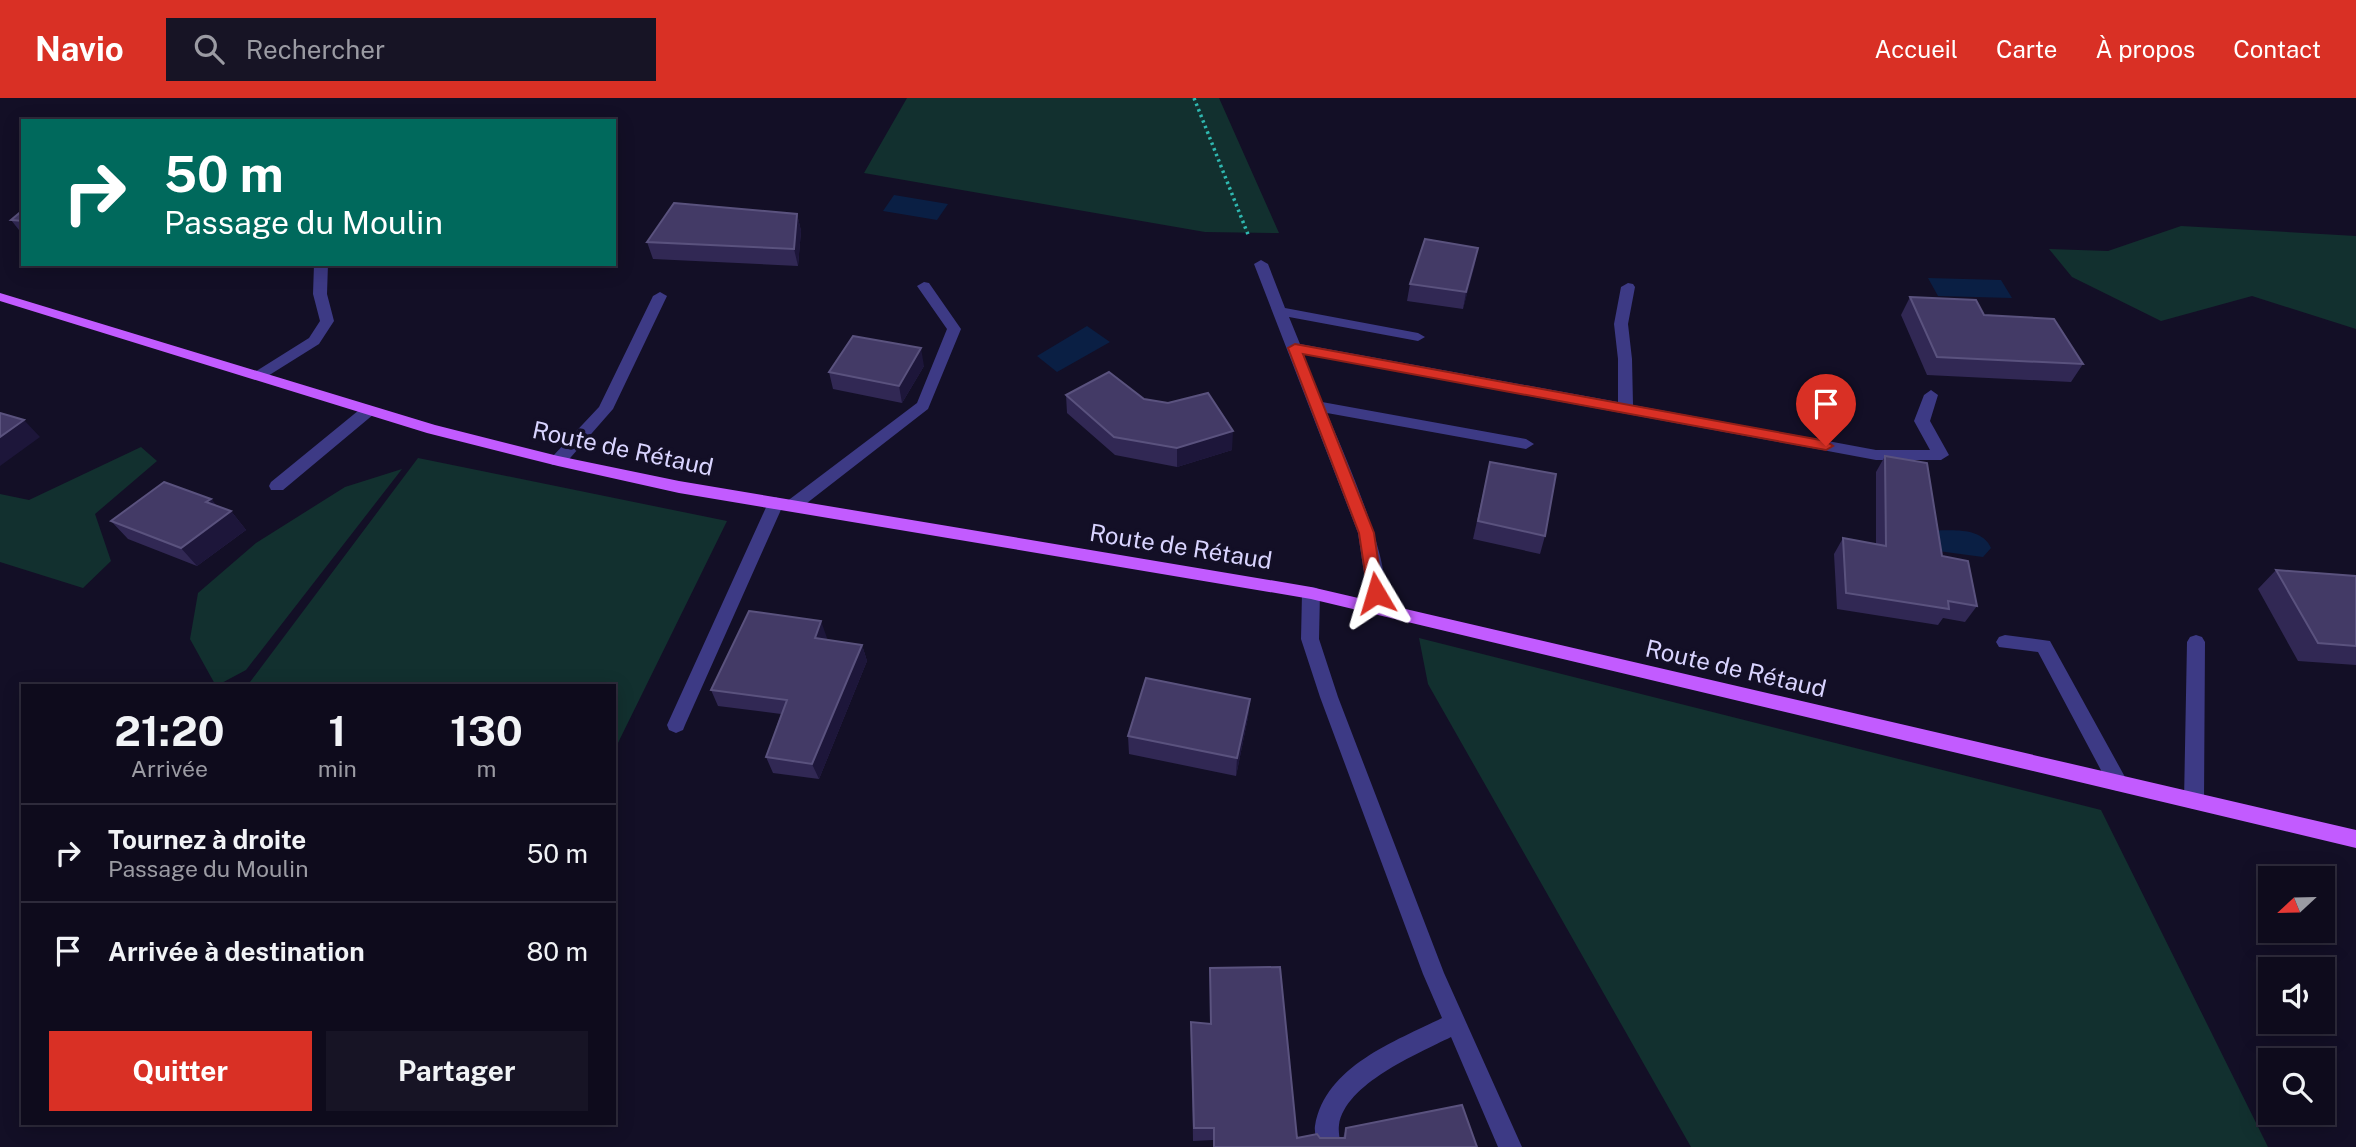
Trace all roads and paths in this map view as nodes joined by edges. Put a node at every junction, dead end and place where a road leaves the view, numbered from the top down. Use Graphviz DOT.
graph roads {
  1 [pos="1194,98"];
  2 [pos="1261,264"];
  3 [pos="321,266"];
  4 [pos="924,286"];
  5 [pos="1628,287"];
  6 [pos="660,296"];
  7 [pos="0,297"];
  8 [pos="1280,311"];
  9 [pos="1418,337"];
  10 [pos="1295,348"];
  11 [pos="258,376"];
  12 [pos="1931,395"];
  13 [pos="1317,406"];
  14 [pos="1625,409"];
  15 [pos="369,410"];
  16 [pos="1526,444"];
  17 [pos="558,461"];
  18 [pos="277,486"];
  19 [pos="784,504"];
  20 [pos="1311,593"];
  21 [pos="1377,608"];
  22 [pos="2005,642"];
  23 [pos="2196,642"];
  24 [pos="676,725"];
  25 [pos="2118,783"];
  26 [pos="2194,801"];
  27 [pos="2356,839"];
  28 [pos="1456,1023"];
  29 [pos="1329,1147"];
  30 [pos="1510,1147"];
  1 -- 2 [label="path"];
  2 -- 8 [label="street"];
  3 -- 11 [label="street"];
  4 -- 19 [label="street"];
  5 -- 14 [label="street"];
  6 -- 17 [label="street"];
  7 -- 11 [label="main road, Route de Rétaud"];
  8 -- 9 [label="street"];
  8 -- 10 [label="street"];
  10 -- 13 [label="street"];
  10 -- 14 [label="street"];
  11 -- 15 [label="main road, Route de Rétaud"];
  12 -- 14 [label="street"];
  13 -- 16 [label="street"];
  13 -- 21 [label="street"];
  15 -- 17 [label="main road, Route de Rétaud"];
  15 -- 18 [label="street"];
  17 -- 19 [label="main road, Route de Rétaud"];
  19 -- 20 [label="main road, Route de Rétaud"];
  19 -- 24 [label="street"];
  20 -- 21 [label="main road, Route de Rétaud"];
  20 -- 28 [label="street"];
  21 -- 25 [label="main road, Route de Rétaud"];
  22 -- 25 [label="street"];
  23 -- 26 [label="street"];
  25 -- 26 [label="main road, Route de Rétaud"];
  26 -- 27 [label="main road, Route de Rétaud"];
  28 -- 29 [label="street"];
  28 -- 30 [label="street"];
}
